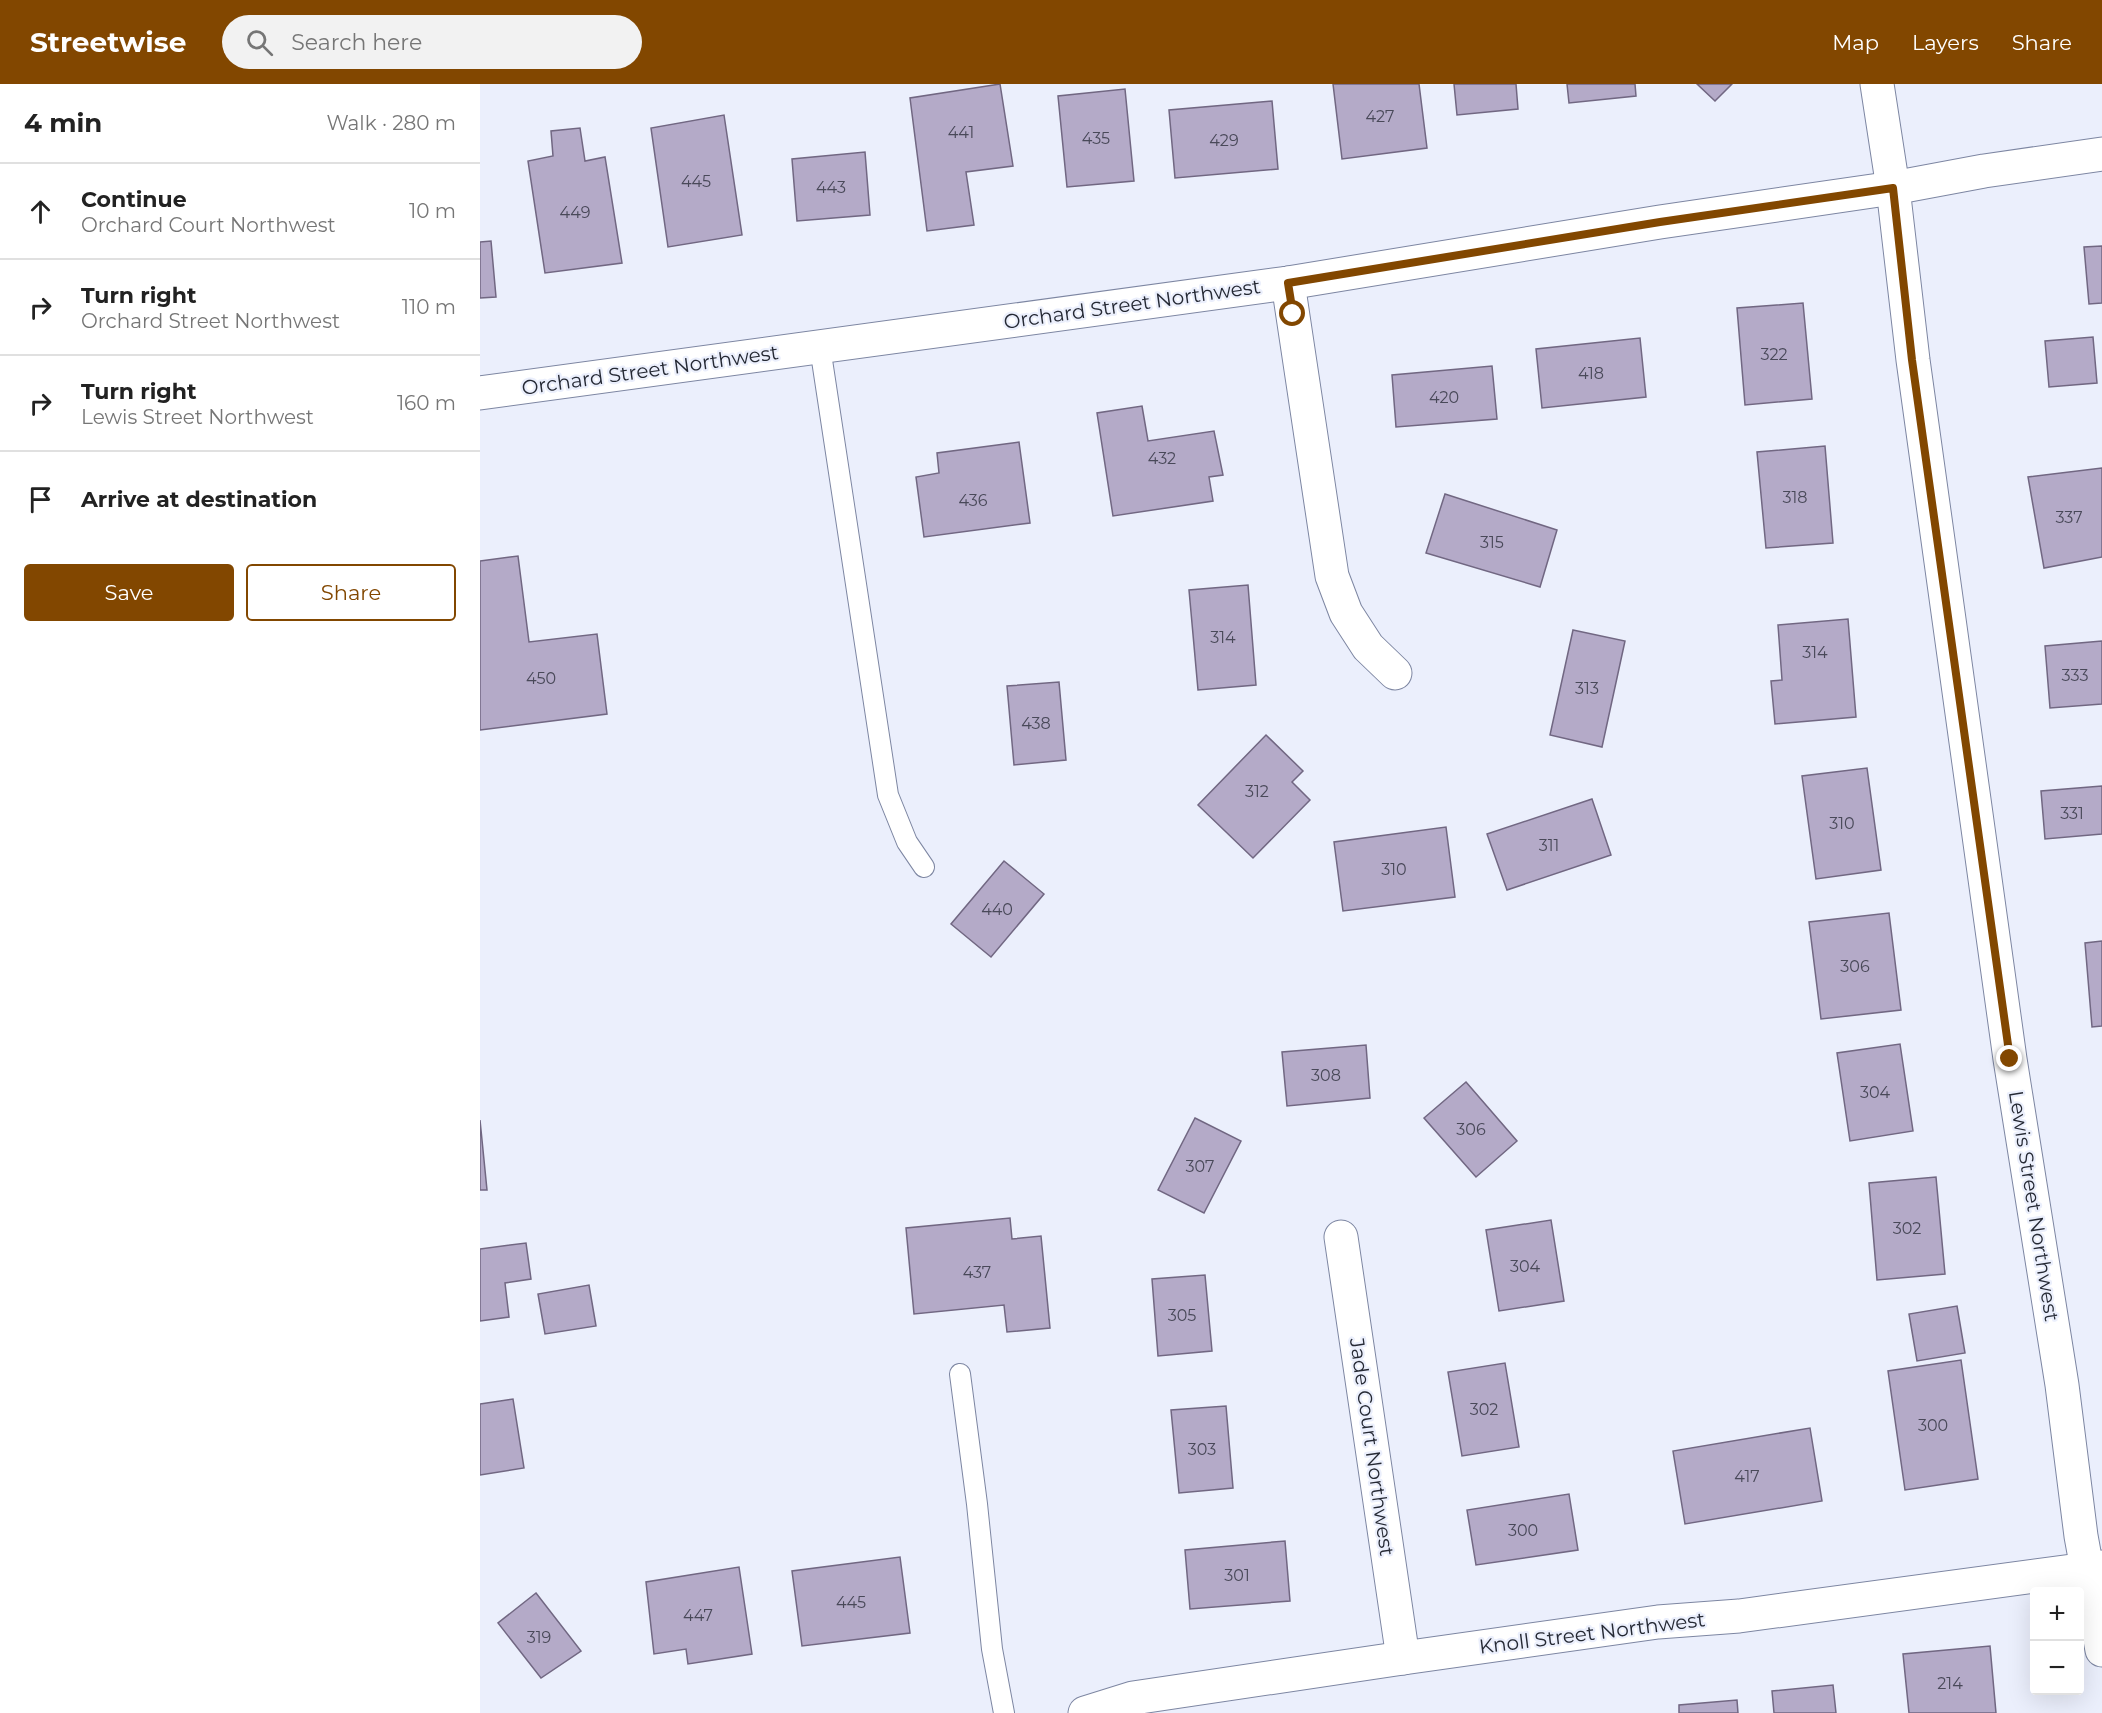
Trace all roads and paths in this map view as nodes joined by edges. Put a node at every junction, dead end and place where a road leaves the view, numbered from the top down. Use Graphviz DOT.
graph roads {
  1 [pos="1877,84"];
  2 [pos="2102,154"];
  3 [pos="1893,188"];
  4 [pos="1288,283"];
  5 [pos="820,347"];
  6 [pos="480,393"];
  7 [pos="1395,673"];
  8 [pos="924,867"];
  9 [pos="1341,1237"];
  10 [pos="960,1374"];
  11 [pos="2095,1568"];
  12 [pos="2102,1650"];
  13 [pos="1403,1658"];
  14 [pos="1005,1713"];
  15 [pos="1085,1713"];
  1 -- 3 [label="street, Lewis Street Northwest"];
  2 -- 3 [label="street, Orchard Street Northwest"];
  3 -- 4 [label="street, Orchard Street Northwest"];
  3 -- 11 [label="street, Lewis Street Northwest"];
  4 -- 5 [label="street, Orchard Street Northwest"];
  4 -- 7 [label="street"];
  5 -- 6 [label="street, Orchard Street Northwest"];
  5 -- 8 [label="lane"];
  9 -- 13 [label="street, Jade Court Northwest"];
  10 -- 14 [label="lane"];
  11 -- 12 [label="street, Lewis Street Northwest"];
  11 -- 13 [label="street, Knoll Street Northwest"];
  13 -- 15 [label="street, Knoll Street Northwest"];
}
